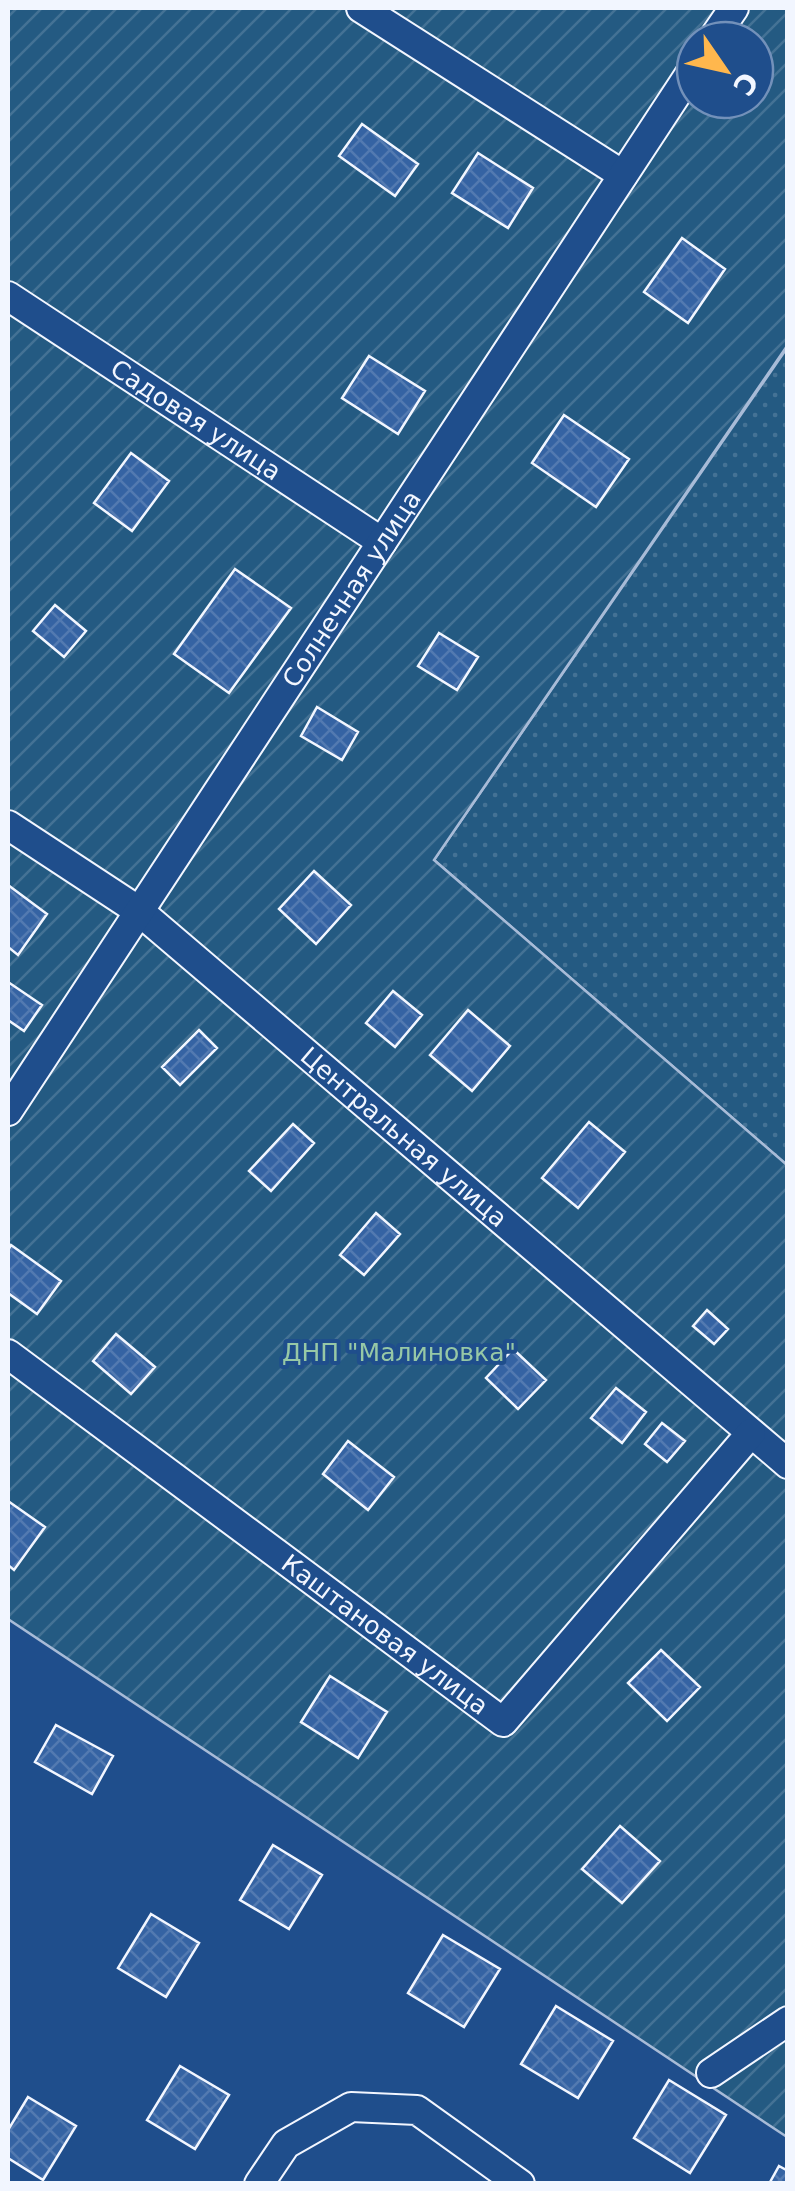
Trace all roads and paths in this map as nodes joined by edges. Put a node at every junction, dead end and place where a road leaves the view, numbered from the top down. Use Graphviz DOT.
graph roads {
  1 [pos="361,8"];
  2 [pos="675,96"];
  3 [pos="623,175"];
  4 [pos="8,296"];
  5 [pos="382,542"];
  6 [pos="8,825"];
  7 [pos="139,911"];
  8 [pos="8,1111"];
  9 [pos="8,1354"];
  10 [pos="751,1433"];
  11 [pos="788,1464"];
  12 [pos="788,2021"];
  13 [pos="711,2073"];
  14 [pos="259,2184"];
  15 [pos="520,2184"];
  1 -- 3 [label="street"];
  2 -- 3 [label="street, Солнечная улица"];
  3 -- 5 [label="street, Солнечная улица"];
  4 -- 5 [label="street, Садовая улица"];
  5 -- 7 [label="street, Солнечная улица"];
  6 -- 7 [label="street, Центральная улица"];
  7 -- 8 [label="street, Солнечная улица"];
  7 -- 10 [label="street, Центральная улица"];
  9 -- 10 [label="street, Каштановая улица"];
  10 -- 11 [label="street, Центральная улица"];
  12 -- 13 [label="street"];
  14 -- 15 [label="street"];
}
